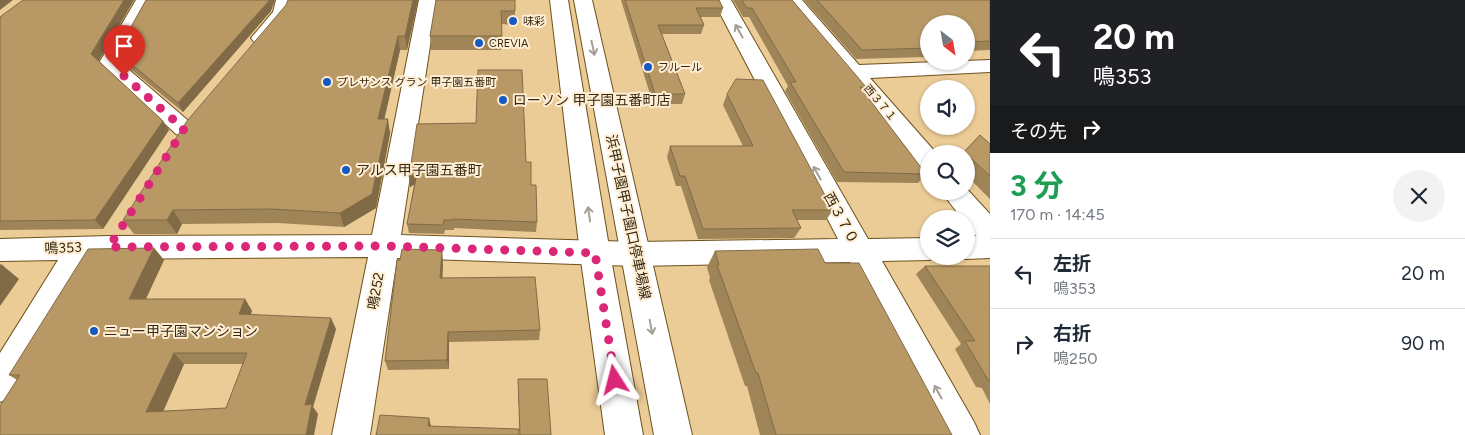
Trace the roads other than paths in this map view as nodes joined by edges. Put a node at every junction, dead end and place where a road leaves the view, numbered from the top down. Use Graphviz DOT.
graph roads {
  1 [pos="146,0"];
  2 [pos="285,0"];
  3 [pos="428,0"];
  4 [pos="559,0"];
  5 [pos="583,0"];
  6 [pos="722,0"];
  7 [pos="792,0"];
  8 [pos="246,57"];
  9 [pos="990,66"];
  10 [pos="853,72"];
  11 [pos="184,130"];
  12 [pos="920,150"];
  13 [pos="962,200"];
  14 [pos="125,222"];
  15 [pos="990,233"];
  16 [pos="385,246"];
  17 [pos="95,247"];
  18 [pos="975,248"];
  19 [pos="990,248"];
  20 [pos="920,249"];
  21 [pos="0,250"];
  22 [pos="859,250"];
  23 [pos="595,253"];
  24 [pos="636,254"];
  25 [pos="0,385"];
  26 [pos="351,435"];
  27 [pos="624,435"];
  28 [pos="672,435"];
  29 [pos="962,435"];
  1 -- 11 [label="street"];
  2 -- 8 [label="street"];
  3 -- 16 [label="street, 鳴252"];
  23 -- 4 [label="street, one-way"];
  5 -- 24 [label="street, 浜甲子園甲子園口停車場線, one-way"];
  22 -- 6 [label="street, 西３７０, one-way"];
  7 -- 10 [label="street, 西３７１"];
  9 -- 10 [label="street"];
  10 -- 12 [label="street, 西３７１"];
  13 -- 15 [label="street"];
  14 -- 17 [label="street"];
  16 -- 17 [label="street, 鳴353"];
  16 -- 23 [label="street, 鳴353"];
  16 -- 26 [label="street, 鳴252"];
  17 -- 21 [label="street, 鳴353"];
  17 -- 25 [label="street"];
  18 -- 19 [label="street"];
  20 -- 22 [label="street, 鳴353"];
  22 -- 24 [label="street, 鳴353"];
  29 -- 22 [label="street, 西３７０, one-way"];
  23 -- 24 [label="street, 鳴353"];
  23 -- 27 [label="street"];
  24 -- 28 [label="street, 浜甲子園甲子園口停車場線, one-way"];
}
